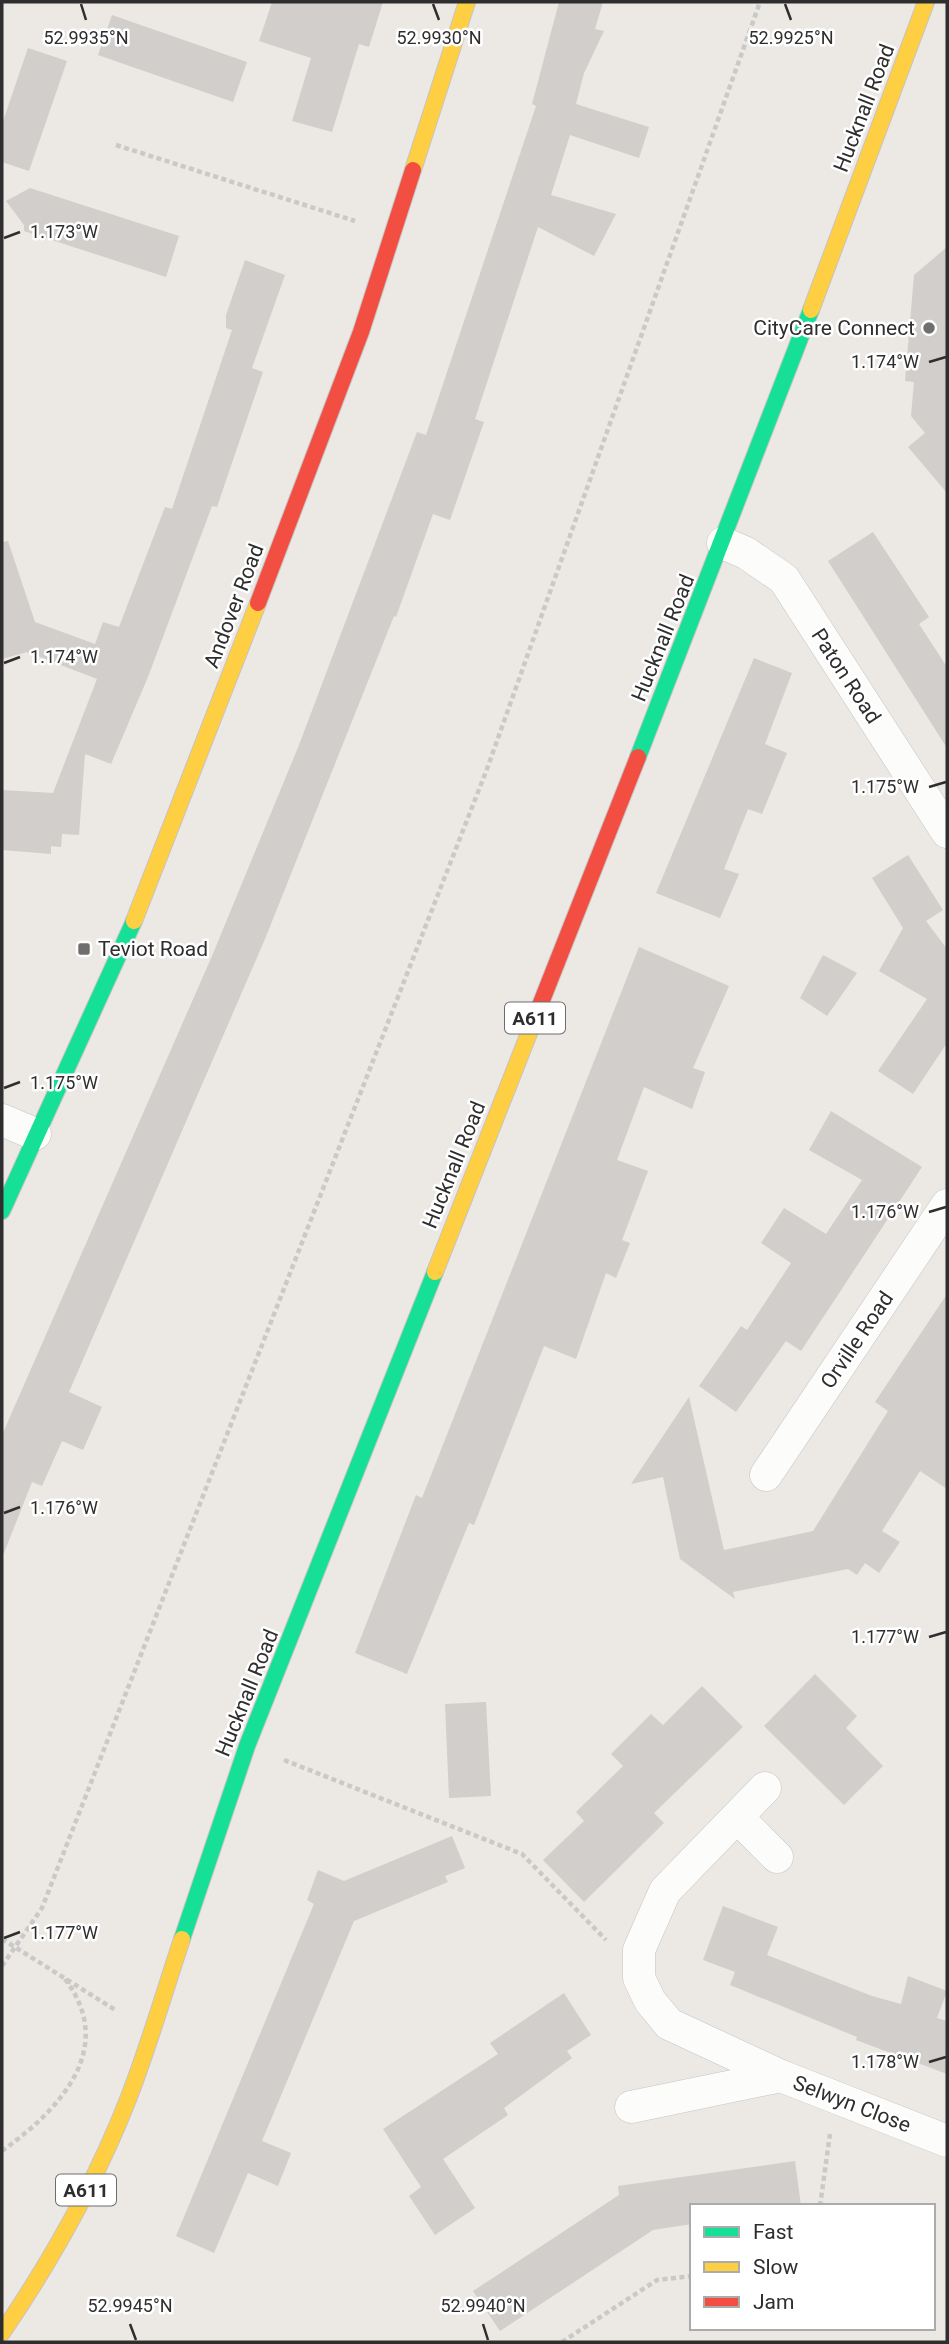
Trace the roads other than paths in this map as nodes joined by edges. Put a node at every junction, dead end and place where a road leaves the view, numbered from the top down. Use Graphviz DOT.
graph roads {
  1 [pos="467,2"];
  2 [pos="926,2"];
  3 [pos="723,543"];
  4 [pos="947,832"];
  5 [pos="2,1120"];
  6 [pos="35,1134"];
  7 [pos="947,1205"];
  8 [pos="2,1212"];
  9 [pos="766,1475"];
  10 [pos="765,1788"];
  11 [pos="737,1817"];
  12 [pos="777,1857"];
  13 [pos="781,2076"];
  14 [pos="631,2107"];
  15 [pos="947,2141"];
  16 [pos="2,2333"];
  1 -- 6 [label="main road, Andover Road"];
  2 -- 3 [label="main road, Hucknall Road / A611"];
  3 -- 4 [label="street, Paton Road"];
  3 -- 16 [label="main road, Hucknall Road / A611"];
  5 -- 6 [label="street"];
  6 -- 8 [label="main road, Andover Road"];
  7 -- 9 [label="street, Orville Road"];
  10 -- 11 [label="street"];
  11 -- 12 [label="street"];
  11 -- 13 [label="street"];
  13 -- 14 [label="street, Selwyn Close"];
  13 -- 15 [label="street, Selwyn Close"];
}
